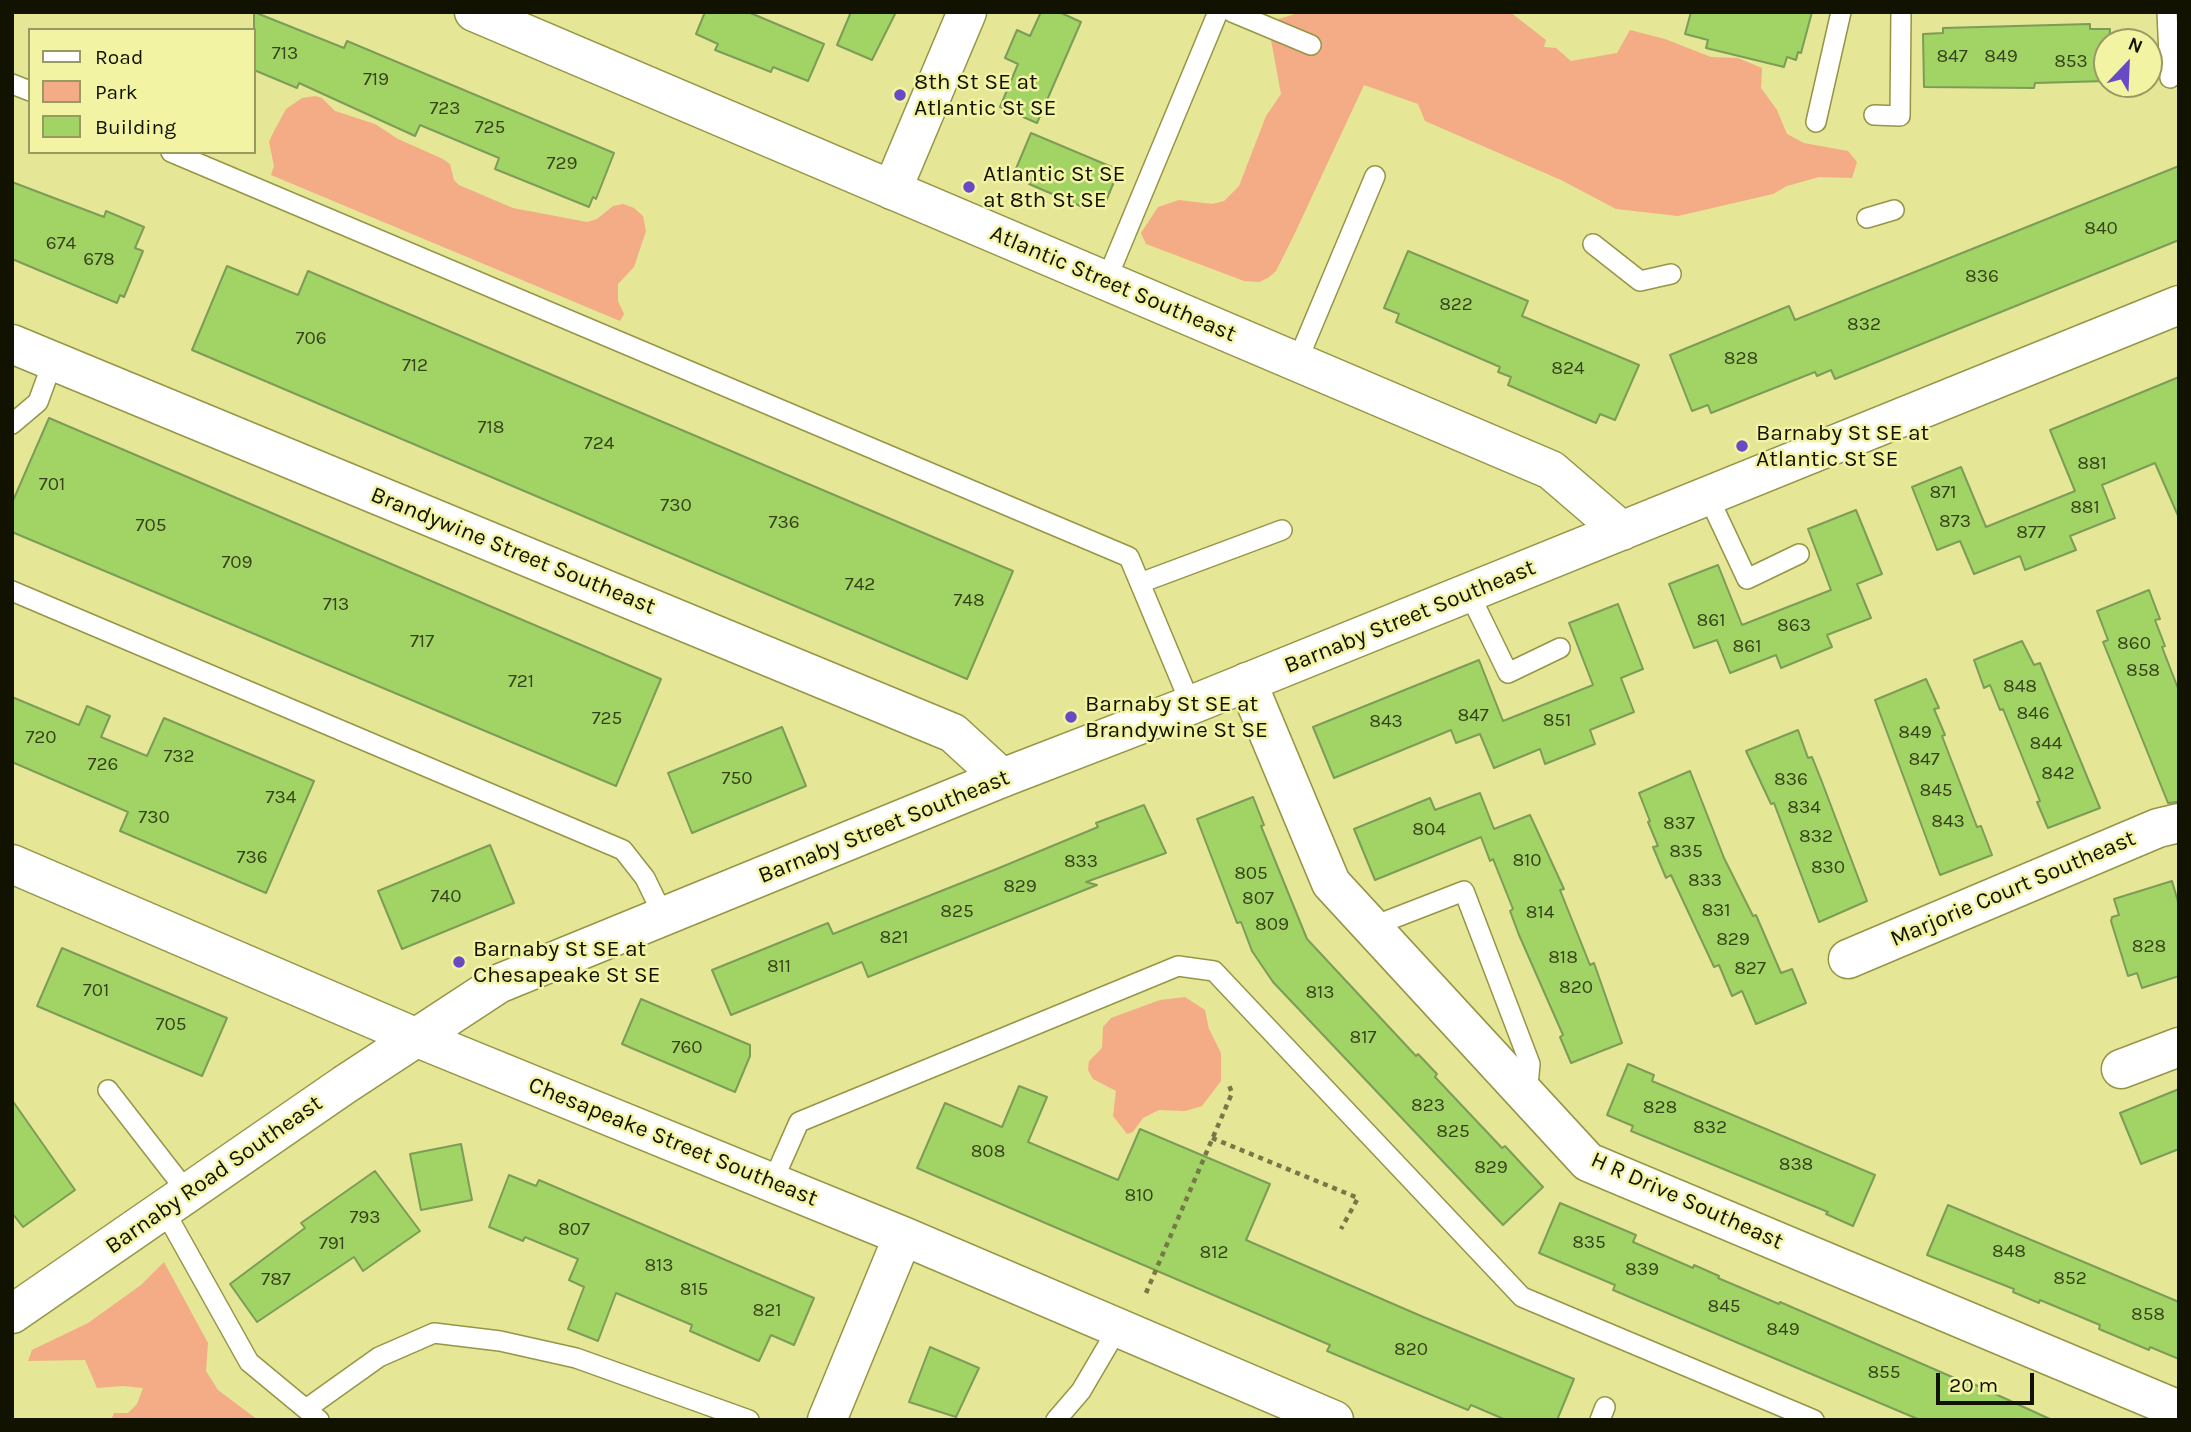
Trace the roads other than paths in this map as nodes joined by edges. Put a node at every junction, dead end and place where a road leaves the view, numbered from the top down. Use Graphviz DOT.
graph roads {
  1 [pos="474,12"];
  2 [pos="967,12"];
  3 [pos="1218,12"];
  4 [pos="1232,12"];
  5 [pos="1841,12"];
  6 [pos="1901,12"];
  7 [pos="2166,12"];
  8 [pos="1311,46"];
  9 [pos="2170,78"];
  10 [pos="1874,116"];
  11 [pos="1816,122"];
  12 [pos="176,154"];
  13 [pos="1375,176"];
  14 [pos="892,190"];
  15 [pos="1894,210"];
  16 [pos="1867,218"];
  17 [pos="1593,244"];
  18 [pos="1671,274"];
  19 [pos="1106,281"];
  20 [pos="2179,305"];
  21 [pos="12,344"];
  22 [pos="54,362"];
  23 [pos="1297,362"];
  24 [pos="12,424"];
  25 [pos="1708,496"];
  26 [pos="1282,530"];
  27 [pos="1622,531"];
  28 [pos="1800,554"];
  29 [pos="1140,583"];
  30 [pos="12,591"];
  31 [pos="1469,593"];
  32 [pos="1560,648"];
  33 [pos="1247,682"];
  34 [pos="1191,705"];
  35 [pos="1002,778"];
  36 [pos="2179,823"];
  37 [pos="12,864"];
  38 [pos="664,917"];
  39 [pos="1371,927"];
  40 [pos="1848,958"];
  41 [pos="415,1037"];
  42 [pos="2179,1047"];
  43 [pos="2121,1069"];
  44 [pos="108,1090"];
  45 [pos="1527,1095"];
  46 [pos="772,1183"];
  47 [pos="176,1201"];
  48 [pos="903,1236"];
  49 [pos="12,1314"];
  50 [pos="1118,1328"];
  51 [pos="2179,1410"];
  52 [pos="312,1414"];
  53 [pos="749,1420"];
  54 [pos="827,1420"];
  55 [pos="1056,1420"];
  56 [pos="1334,1420"];
  57 [pos="1814,1420"];
  1 -- 14 [label="street, Atlantic Street Southeast"];
  2 -- 14 [label="street"];
  3 -- 19 [label="lane"];
  4 -- 8 [label="lane"];
  5 -- 11 [label="lane"];
  6 -- 10 [label="lane"];
  7 -- 9 [label="lane"];
  12 -- 29 [label="lane"];
  13 -- 23 [label="lane"];
  14 -- 19 [label="street, Atlantic Street Southeast"];
  15 -- 16 [label="lane"];
  17 -- 18 [label="lane"];
  19 -- 23 [label="street, Atlantic Street Southeast"];
  20 -- 25 [label="street, Barnaby Street Southeast"];
  21 -- 22 [label="street, Brandywine Street Southeast"];
  22 -- 24 [label="lane"];
  22 -- 35 [label="street, Brandywine Street Southeast"];
  23 -- 27 [label="street, Atlantic Street Southeast"];
  25 -- 27 [label="street, Barnaby Street Southeast"];
  25 -- 28 [label="lane"];
  26 -- 29 [label="lane"];
  27 -- 31 [label="street, Barnaby Street Southeast"];
  29 -- 34 [label="lane"];
  30 -- 38 [label="lane"];
  31 -- 32 [label="lane"];
  31 -- 33 [label="street, Barnaby Street Southeast"];
  33 -- 34 [label="street, Barnaby Street Southeast"];
  33 -- 39 [label="street, H R Drive Southeast"];
  34 -- 35 [label="street, Barnaby Street Southeast"];
  35 -- 38 [label="street, Barnaby Street Southeast"];
  36 -- 40 [label="street, Marjorie Court Southeast"];
  37 -- 41 [label="street, Chesapeake Street Southeast"];
  38 -- 41 [label="street, Barnaby Street Southeast"];
  39 -- 45 [label="street, H R Drive Southeast"];
  39 -- 45 [label="lane"];
  41 -- 46 [label="street, Chesapeake Street Southeast"];
  41 -- 47 [label="street, Barnaby Road Southeast"];
  42 -- 43 [label="street"];
  44 -- 47 [label="lane"];
  45 -- 51 [label="street, H R Drive Southeast"];
  46 -- 48 [label="street, Chesapeake Street Southeast"];
  46 -- 57 [label="lane"];
  47 -- 49 [label="street, Barnaby Road Southeast"];
  47 -- 52 [label="lane"];
  48 -- 50 [label="street, Chesapeake Street Southeast"];
  48 -- 54 [label="street"];
  50 -- 55 [label="lane"];
  50 -- 56 [label="street, Chesapeake Street Southeast"];
  52 -- 53 [label="lane"];
}
